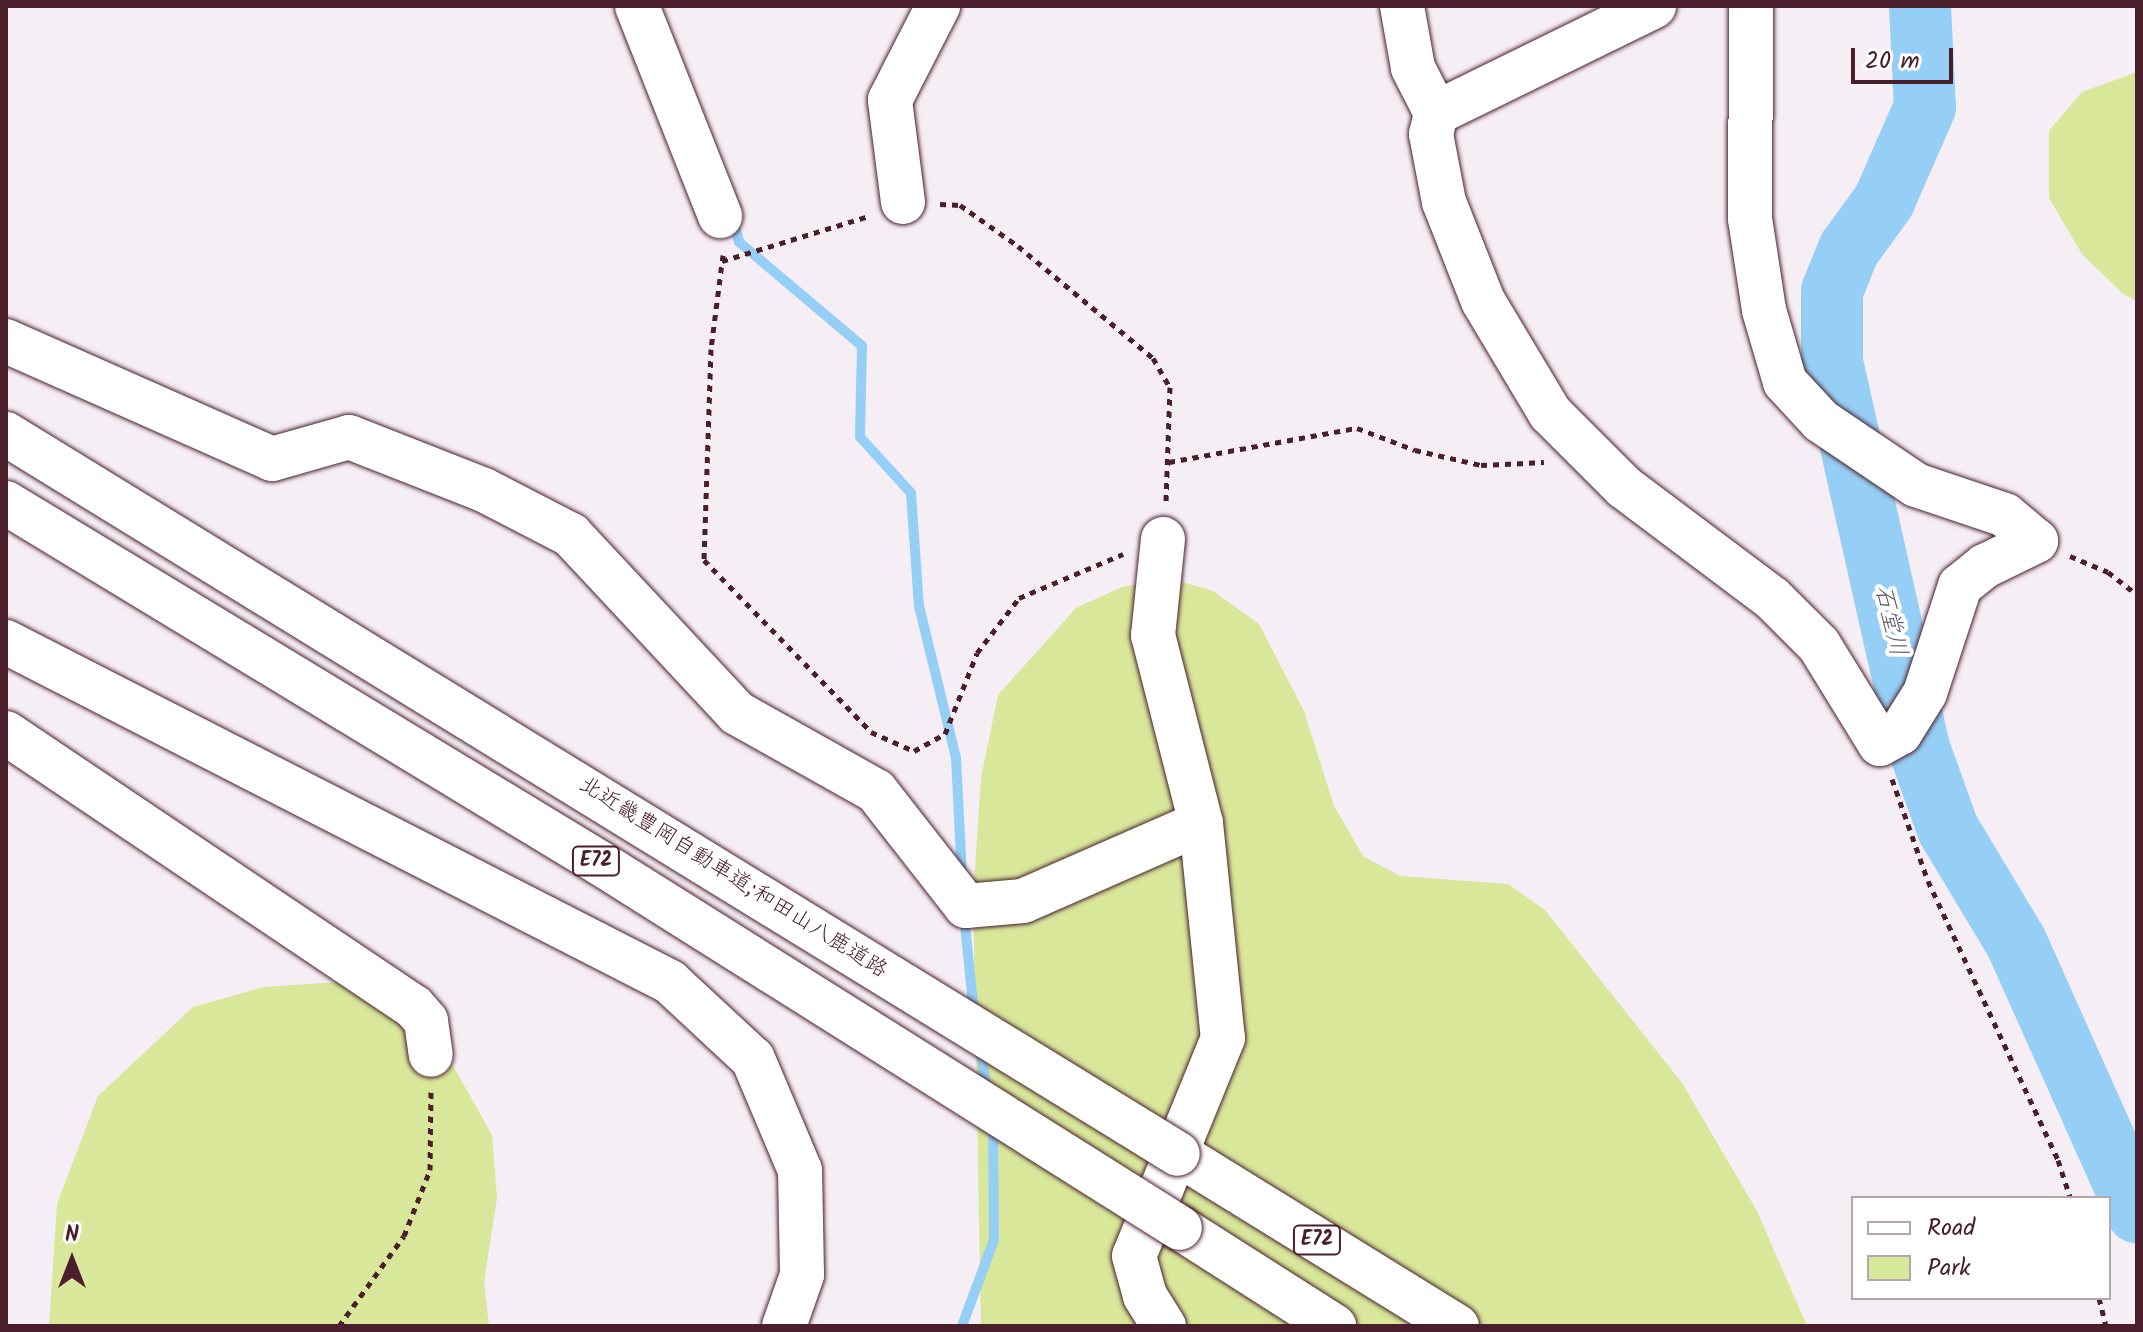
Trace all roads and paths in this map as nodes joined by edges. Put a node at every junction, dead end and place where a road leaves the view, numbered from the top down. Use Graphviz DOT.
graph roads {
  1 [pos="637,6"];
  2 [pos="938,6"];
  3 [pos="1402,6"];
  4 [pos="1654,6"];
  5 [pos="1751,6"];
  6 [pos="1436,113"];
  7 [pos="903,202"];
  8 [pos="720,216"];
  9 [pos="6,341"];
  10 [pos="6,434"];
  11 [pos="1597,459"];
  12 [pos="6,503"];
  13 [pos="1163,539"];
  14 [pos="2036,541"];
  15 [pos="2137,595"];
  16 [pos="6,642"];
  17 [pos="6,733"];
  18 [pos="1880,744"];
  19 [pos="1201,823"];
  20 [pos="431,1055"];
  21 [pos="2069,1196"];
  22 [pos="2100,1300"];
  23 [pos="339,1326"];
  24 [pos="784,1326"];
  25 [pos="1164,1326"];
  26 [pos="1334,1326"];
  27 [pos="1457,1326"];
  28 [pos="2106,1326"];
  1 -- 8 [label="main road"];
  2 -- 7 [label="main road"];
  3 -- 6 [label="main road"];
  4 -- 6 [label="main road"];
  5 -- 14 [label="main road"];
  6 -- 11 [label="main road"];
  7 -- 11 [label="path"];
  7 -- 13 [label="path"];
  9 -- 19 [label="main road"];
  10 -- 27 [label="main road, 北近畿豊岡自動車道;和田山八鹿道路 / E72, bridge"];
  11 -- 18 [label="main road"];
  12 -- 26 [label="main road, E72, bridge"];
  13 -- 19 [label="main road"];
  14 -- 15 [label="path"];
  14 -- 18 [label="main road"];
  16 -- 24 [label="main road"];
  17 -- 20 [label="main road"];
  18 -- 21 [label="path"];
  19 -- 25 [label="main road"];
  20 -- 23 [label="path"];
  22 -- 28 [label="path"];
}
